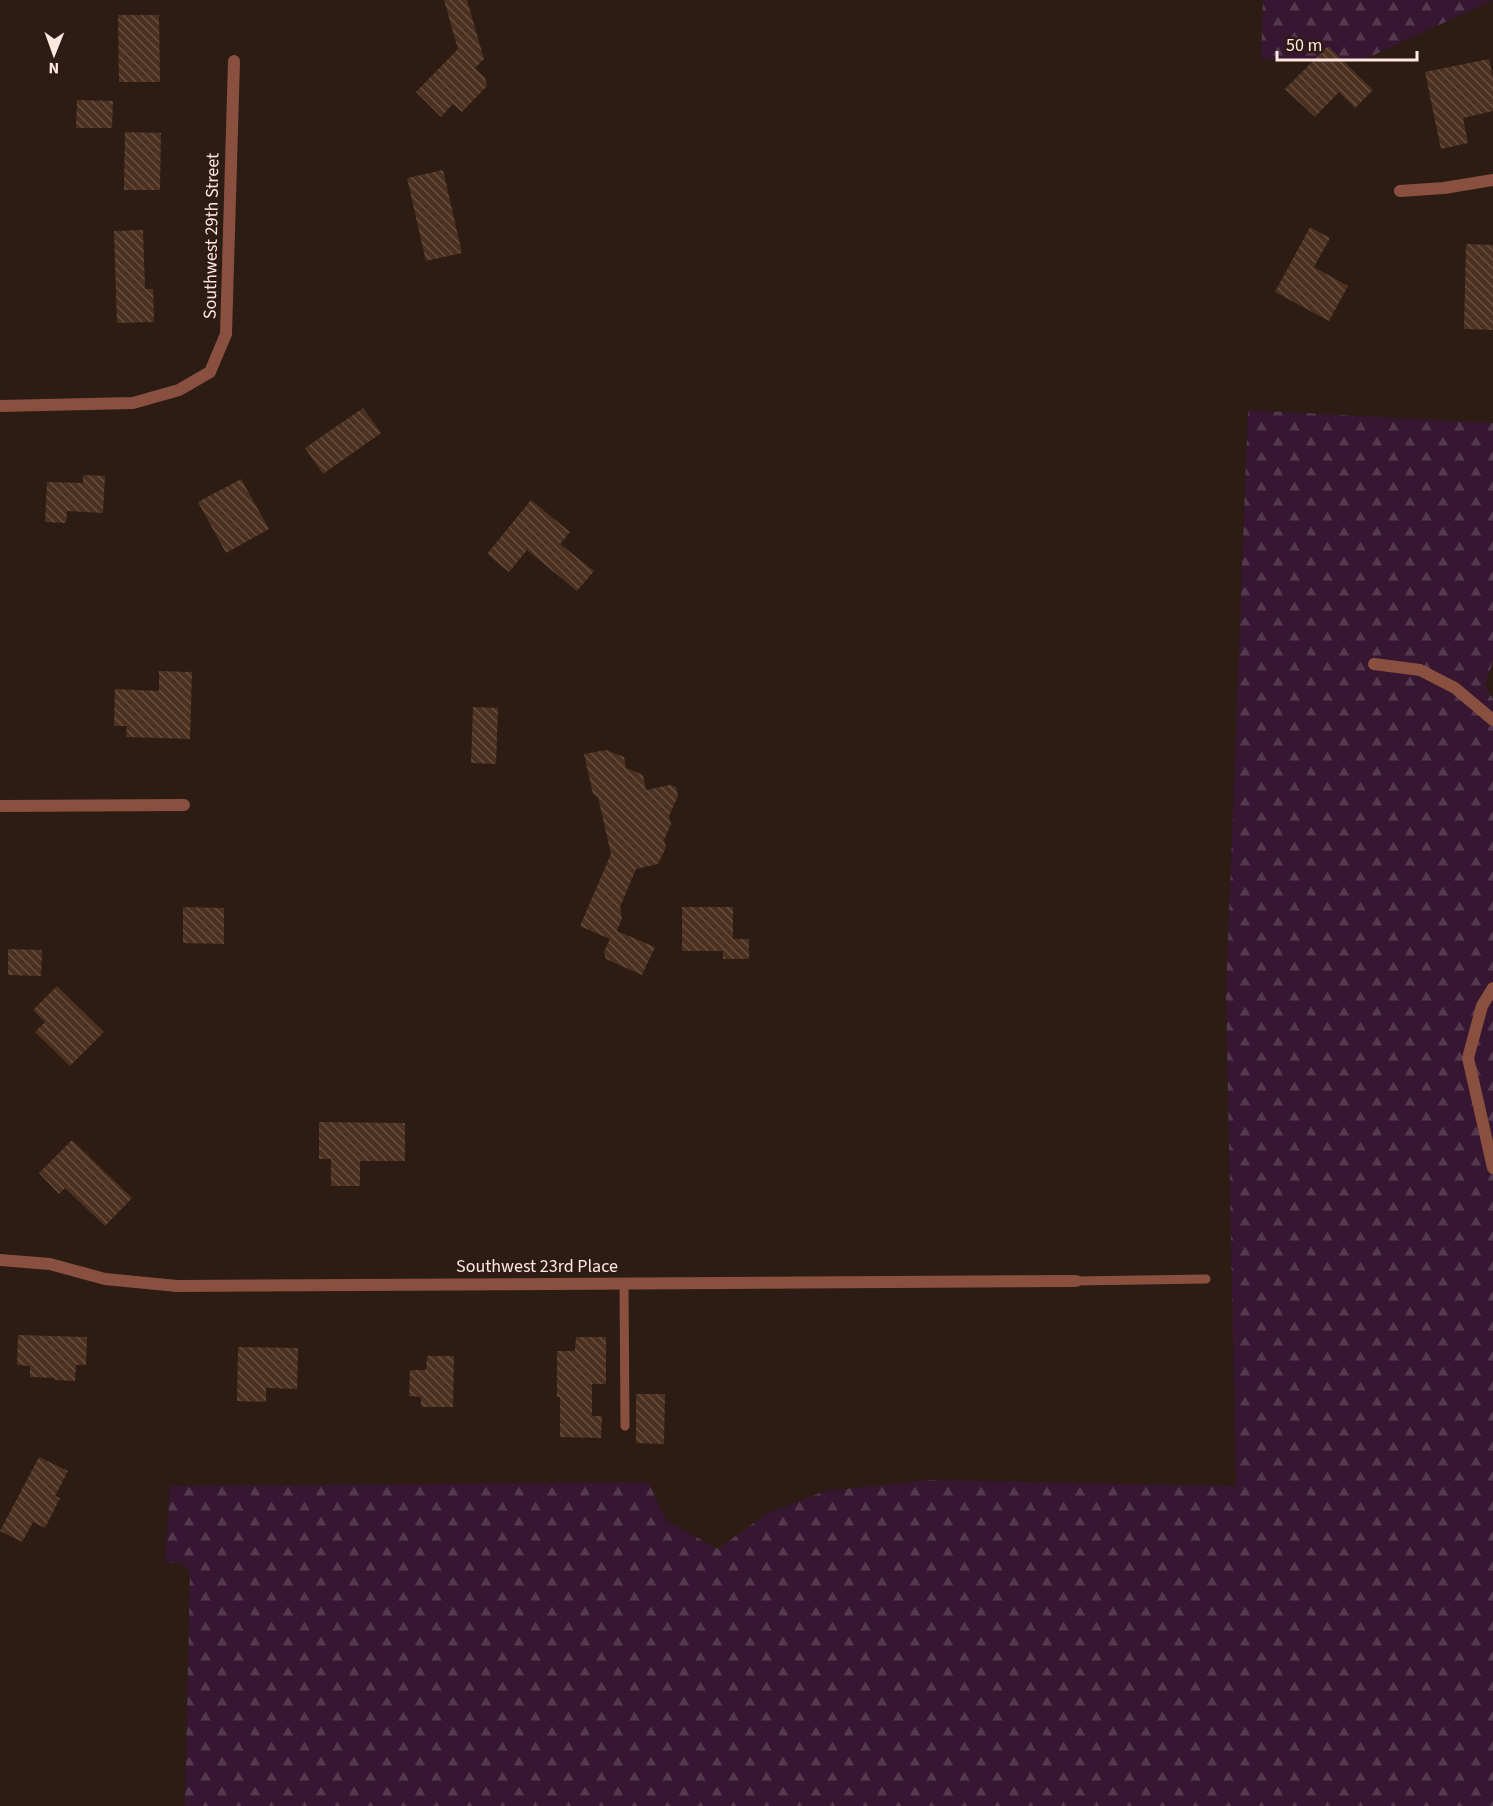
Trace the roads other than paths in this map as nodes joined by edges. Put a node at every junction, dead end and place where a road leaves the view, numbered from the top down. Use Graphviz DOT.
graph roads {
  1 [pos="234,61"];
  2 [pos="1493,180"];
  3 [pos="1400,191"];
  4 [pos="0,406"];
  5 [pos="1374,664"];
  6 [pos="1493,720"];
  7 [pos="184,805"];
  8 [pos="0,806"];
  9 [pos="1493,988"];
  10 [pos="1493,1168"];
  11 [pos="0,1260"];
  12 [pos="1206,1279"];
  13 [pos="1076,1281"];
  14 [pos="624,1284"];
  15 [pos="625,1426"];
  1 -- 4 [label="street, Southwest 29th Street"];
  2 -- 3 [label="street"];
  5 -- 6 [label="street"];
  7 -- 8 [label="street"];
  9 -- 10 [label="street"];
  11 -- 14 [label="street, Southwest 23rd Place"];
  12 -- 13 [label="lane"];
  13 -- 14 [label="street, Southwest 23rd Place"];
  14 -- 15 [label="lane"];
}
